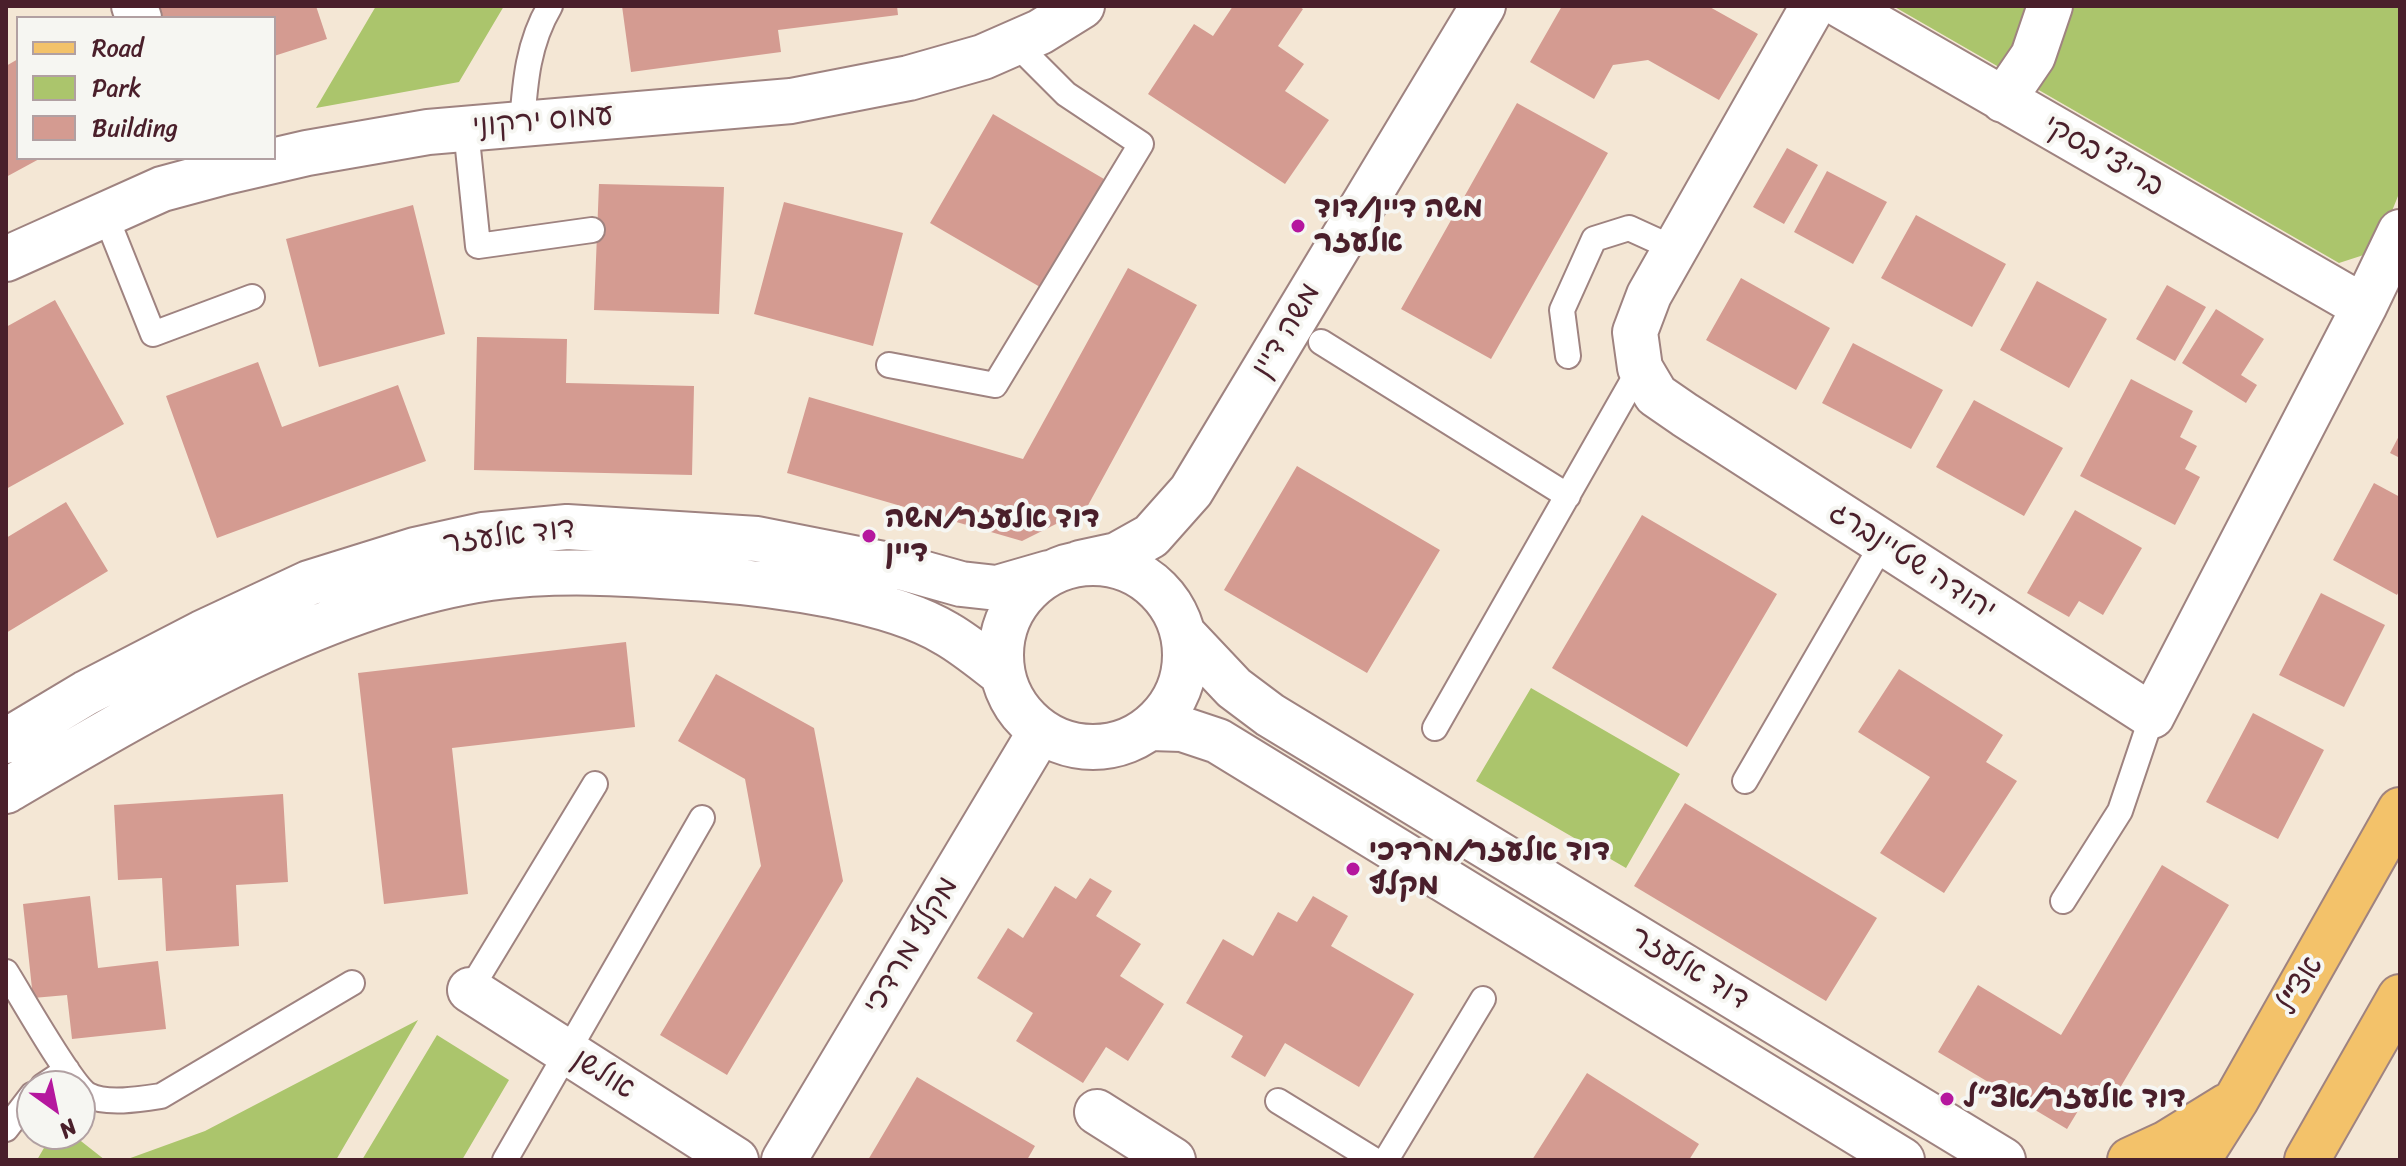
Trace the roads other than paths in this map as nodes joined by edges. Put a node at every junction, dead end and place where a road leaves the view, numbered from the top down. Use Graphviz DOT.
graph roads {
  1 [pos="550,6"];
  2 [pos="1082,6"];
  3 [pos="1483,6"];
  4 [pos="1813,6"];
  5 [pos="1842,6"];
  6 [pos="2050,6"];
  7 [pos="1015,43"];
  8 [pos="2003,100"];
  9 [pos="522,124"];
  10 [pos="466,129"];
  11 [pos="276,157"];
  12 [pos="256,160"];
  13 [pos="191,169"];
  14 [pos="105,214"];
  15 [pos="592,230"];
  16 [pos="2400,232"];
  17 [pos="1675,249"];
  18 [pos="6,259"];
  19 [pos="252,297"];
  20 [pos="2364,307"];
  21 [pos="1321,342"];
  22 [pos="1568,356"];
  23 [pos="889,365"];
  24 [pos="1640,368"];
  25 [pos="1191,491"];
  26 [pos="1568,496"];
  27 [pos="1883,543"];
  28 [pos="1064,568"];
  29 [pos="1178,622"];
  30 [pos="1001,673"];
  31 [pos="2152,716"];
  32 [pos="1151,728"];
  33 [pos="1435,728"];
  34 [pos="1040,732"];
  35 [pos="6,741"];
  36 [pos="1745,781"];
  37 [pos="595,784"];
  38 [pos="6,791"];
  39 [pos="2400,810"];
  40 [pos="702,818"];
  41 [pos="2063,901"];
  42 [pos="6,972"];
  43 [pos="352,983"];
  44 [pos="470,990"];
  45 [pos="2400,997"];
  46 [pos="1483,999"];
  47 [pos="567,1052"];
  48 [pos="67,1070"];
  49 [pos="96,1097"];
  50 [pos="2236,1100"];
  51 [pos="1278,1101"];
  52 [pos="1097,1112"];
  53 [pos="505,1160"];
  54 [pos="736,1160"];
  55 [pos="784,1160"];
  56 [pos="1173,1160"];
  57 [pos="1374,1160"];
  58 [pos="1386,1160"];
  59 [pos="1902,1160"];
  60 [pos="2003,1160"];
  61 [pos="2130,1160"];
  62 [pos="2198,1160"];
  63 [pos="2307,1160"];
  1 -- 9 [label="lane"];
  2 -- 7 [label="street, עמוס ירקוני"];
  3 -- 25 [label="street, משה דיין"];
  4 -- 17 [label="street"];
  5 -- 8 [label="street, בריצ'בסקי"];
  6 -- 8 [label="street"];
  7 -- 9 [label="street, עמוס ירקוני"];
  7 -- 23 [label="lane"];
  8 -- 20 [label="street, בריצ'בסקי"];
  9 -- 10 [label="street, עמוס ירקוני"];
  10 -- 11 [label="street, עמוס ירקוני"];
  10 -- 15 [label="lane"];
  12 -- 13 [label="street, עמוס ירקוני"];
  13 -- 14 [label="street, עמוס ירקוני"];
  14 -- 18 [label="street, עמוס ירקוני"];
  14 -- 19 [label="lane"];
  16 -- 20 [label="street"];
  17 -- 22 [label="lane"];
  17 -- 24 [label="street"];
  20 -- 31 [label="street"];
  21 -- 26 [label="lane"];
  24 -- 26 [label="lane"];
  24 -- 27 [label="street, יהודה שטיינברג"];
  25 -- 28 [label="street, משה דיין"];
  25 -- 29 [label="street, משה דיין"];
  26 -- 33 [label="lane"];
  27 -- 31 [label="street, יהודה שטיינברג"];
  27 -- 36 [label="lane"];
  28 -- 29 [label="street"];
  28 -- 30 [label="street"];
  28 -- 35 [label="street, דוד אלעזר"];
  29 -- 32 [label="street"];
  29 -- 60 [label="street, דוד אלעזר"];
  30 -- 34 [label="street"];
  30 -- 38 [label="street, דוד אלעזר"];
  31 -- 41 [label="lane"];
  32 -- 34 [label="street"];
  32 -- 59 [label="street, דוד אלעזר"];
  34 -- 55 [label="street, מקלף מרדכי"];
  37 -- 44 [label="lane"];
  39 -- 50 [label="main road, אצ\"ל"];
  40 -- 47 [label="lane"];
  42 -- 48 [label="lane"];
  43 -- 49 [label="lane"];
  44 -- 47 [label="street, אולשן"];
  45 -- 63 [label="main road"];
  46 -- 58 [label="lane"];
  47 -- 53 [label="lane"];
  47 -- 54 [label="street, אולשן"];
  50 -- 61 [label="main road"];
  50 -- 62 [label="main road, אצ\"ל"];
  51 -- 57 [label="lane"];
  52 -- 56 [label="street"];
}
